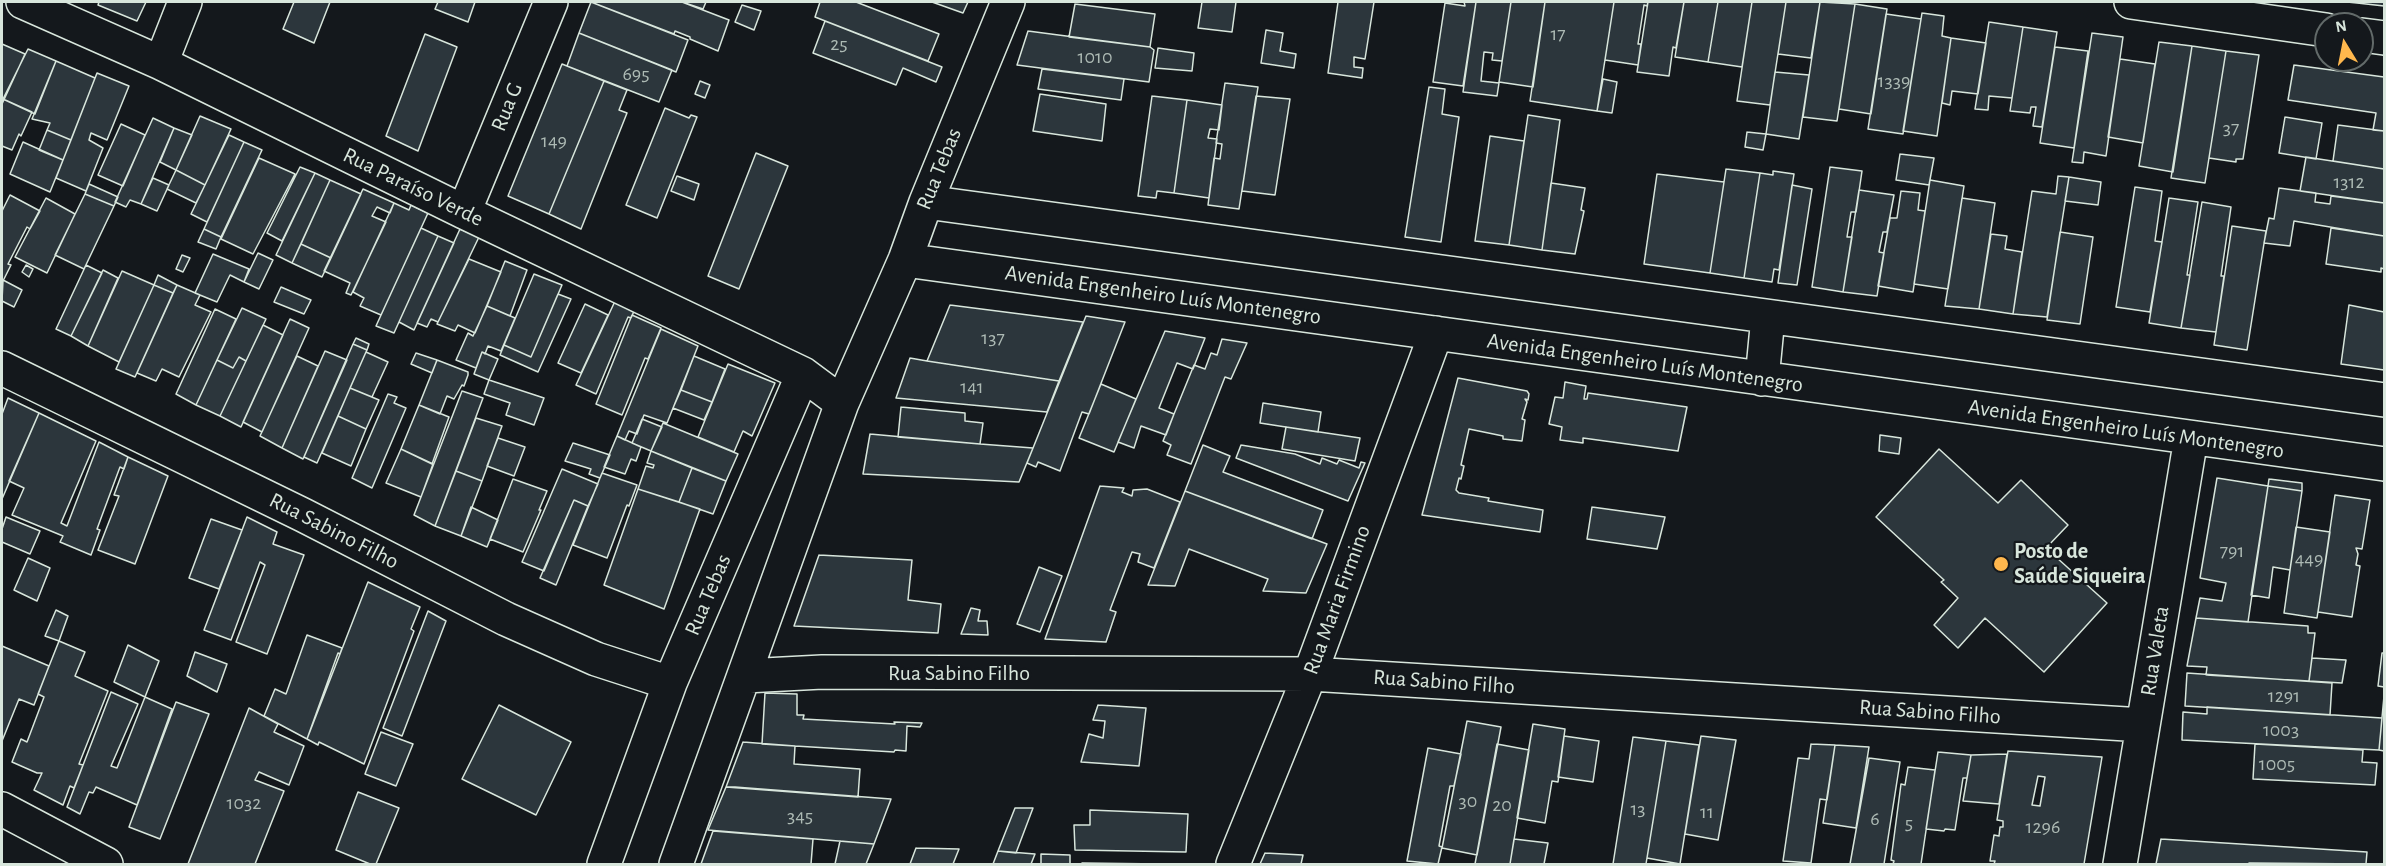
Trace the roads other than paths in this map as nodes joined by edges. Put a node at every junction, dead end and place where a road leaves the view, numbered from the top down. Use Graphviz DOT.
graph roads {
  1 [pos="22,2"];
  2 [pos="185,2"];
  3 [pos="551,2"];
  4 [pos="1008,2"];
  5 [pos="2131,2"];
  6 [pos="2314,28"];
  7 [pos="161,63"];
  8 [pos="926,202"];
  9 [pos="464,212"];
  10 [pos="905,260"];
  11 [pos="1768,317"];
  12 [pos="1436,333"];
  13 [pos="2,368"];
  14 [pos="803,374"];
  15 [pos="1762,380"];
  16 [pos="2385,400"];
  17 [pos="842,403"];
  18 [pos="2190,438"];
  19 [pos="2385,464"];
  20 [pos="1310,674"];
  21 [pos="745,676"];
  22 [pos="670,683"];
  23 [pos="2143,725"];
  24 [pos="2,809"];
  25 [pos="106,864"];
  26 [pos="604,864"];
  27 [pos="676,864"];
  28 [pos="1233,864"];
  29 [pos="2120,864"];
  1 -- 7 [label="street, Rua Paraíso Verde"];
  2 -- 7 [label="street"];
  3 -- 9 [label="street, Rua G"];
  4 -- 8 [label="street, Rua Tebas"];
  5 -- 6 [label="street"];
  7 -- 9 [label="street, Rua Paraíso Verde"];
  8 -- 10 [label="street, Rua Tebas"];
  8 -- 11 [label="street"];
  9 -- 14 [label="street, Rua Paraíso Verde"];
  10 -- 12 [label="street, Avenida Engenheiro Luís Montenegro"];
  10 -- 17 [label="street, Rua Tebas"];
  11 -- 15 [label="street"];
  11 -- 16 [label="street"];
  12 -- 15 [label="street, Avenida Engenheiro Luís Montenegro"];
  12 -- 20 [label="street, Rua Maria Firmino"];
  13 -- 22 [label="street, Rua Sabino Filho"];
  14 -- 17 [label="street"];
  14 -- 22 [label="street, Rua Tebas"];
  15 -- 18 [label="street, Avenida Engenheiro Luís Montenegro"];
  17 -- 21 [label="street, Rua Tebas"];
  18 -- 19 [label="street, Avenida Engenheiro Luís Montenegro"];
  18 -- 23 [label="street, Rua Valeta"];
  20 -- 21 [label="street, Rua Sabino Filho"];
  20 -- 23 [label="street, Rua Sabino Filho"];
  20 -- 28 [label="street, Rua Maria Firmino"];
  21 -- 27 [label="street, Rua Tebas"];
  22 -- 26 [label="street, Rua Tebas"];
  23 -- 29 [label="street, Rua Valeta"];
  24 -- 25 [label="street"];
}
